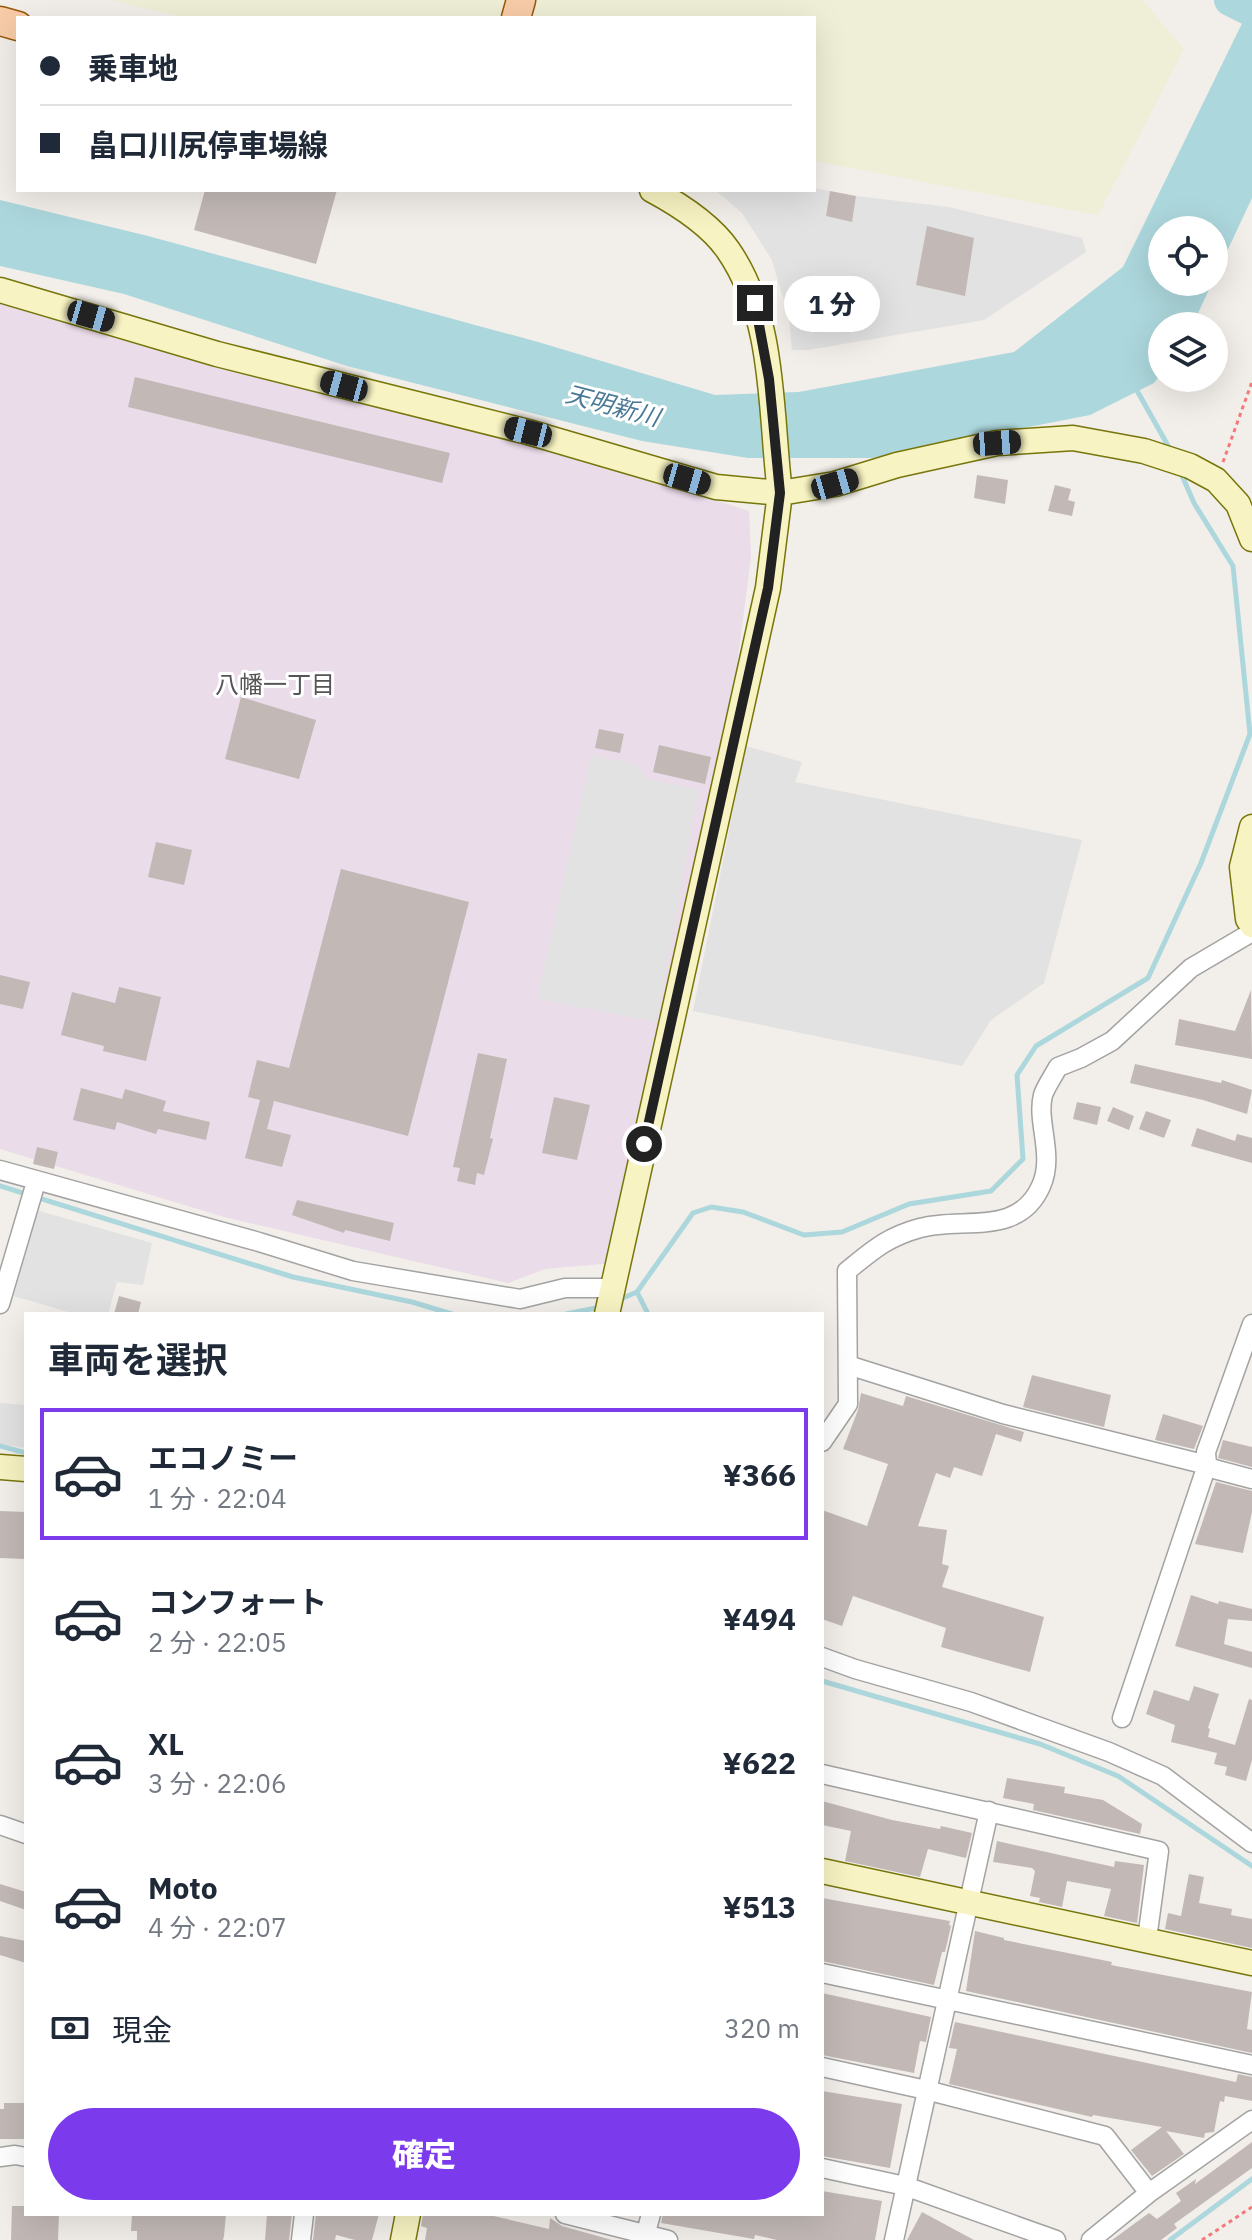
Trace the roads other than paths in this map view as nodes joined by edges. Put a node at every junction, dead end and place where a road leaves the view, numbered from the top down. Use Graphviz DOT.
graph roads {
  1 [pos="655,192"];
  2 [pos="0,290"];
  3 [pos="778,481"];
  4 [pos="1252,539"];
  5 [pos="1252,827"];
  6 [pos="1252,925"];
  7 [pos="1252,932"];
  8 [pos="0,1170"];
  9 [pos="36,1182"];
  10 [pos="612,1288"];
  11 [pos="0,1304"];
  12 [pos="607,1312"];
  13 [pos="1252,1324"];
  14 [pos="848,1365"];
  15 [pos="824,1439"];
  16 [pos="1207,1465"];
  17 [pos="0,1467"];
  18 [pos="24,1469"];
  19 [pos="1252,1479"];
  20 [pos="824,1658"];
  21 [pos="1122,1718"];
  22 [pos="824,1774"];
  23 [pos="989,1811"];
  24 [pos="0,1825"];
  25 [pos="24,1833"];
  26 [pos="1252,1843"];
  27 [pos="824,1871"];
  28 [pos="968,1902"];
  29 [pos="1147,1939"];
  30 [pos="1252,1963"];
  31 [pos="824,1973"];
  32 [pos="947,2000"];
  33 [pos="1252,2065"];
  34 [pos="824,2067"];
  35 [pos="926,2090"];
  36 [pos="1252,2120"];
  37 [pos="0,2157"];
  38 [pos="24,2157"];
  39 [pos="824,2168"];
  40 [pos="905,2186"];
  41 [pos="1149,2193"];
  42 [pos="304,2216"];
  43 [pos="408,2216"];
  44 [pos="572,2216"];
  45 [pos="650,2216"];
  46 [pos="644,2238"];
  47 [pos="301,2240"];
  48 [pos="403,2240"];
  49 [pos="668,2240"];
  50 [pos="894,2240"];
  51 [pos="1056,2240"];
  52 [pos="1091,2240"];
  1 -- 3 [label="street"];
  2 -- 3 [label="street"];
  3 -- 4 [label="street"];
  3 -- 10 [label="street"];
  5 -- 6 [label="street"];
  7 -- 14 [label="street"];
  8 -- 9 [label="street"];
  9 -- 10 [label="street"];
  9 -- 11 [label="street"];
  10 -- 12 [label="street"];
  13 -- 16 [label="street"];
  14 -- 15 [label="street"];
  14 -- 16 [label="street"];
  16 -- 19 [label="street"];
  16 -- 21 [label="street"];
  17 -- 18 [label="street"];
  20 -- 26 [label="street"];
  22 -- 23 [label="street"];
  23 -- 28 [label="street"];
  23 -- 29 [label="street"];
  24 -- 25 [label="street"];
  27 -- 28 [label="street"];
  28 -- 29 [label="street"];
  28 -- 32 [label="street"];
  29 -- 30 [label="street"];
  31 -- 32 [label="street"];
  32 -- 33 [label="street"];
  32 -- 35 [label="street"];
  34 -- 35 [label="street"];
  35 -- 40 [label="street"];
  35 -- 41 [label="street"];
  36 -- 41 [label="street"];
  37 -- 38 [label="street"];
  39 -- 40 [label="street"];
  40 -- 50 [label="street"];
  40 -- 51 [label="street"];
  41 -- 52 [label="street"];
  42 -- 47 [label="street"];
  43 -- 48 [label="street"];
  44 -- 46 [label="street"];
  45 -- 46 [label="street"];
  46 -- 49 [label="street"];
}
